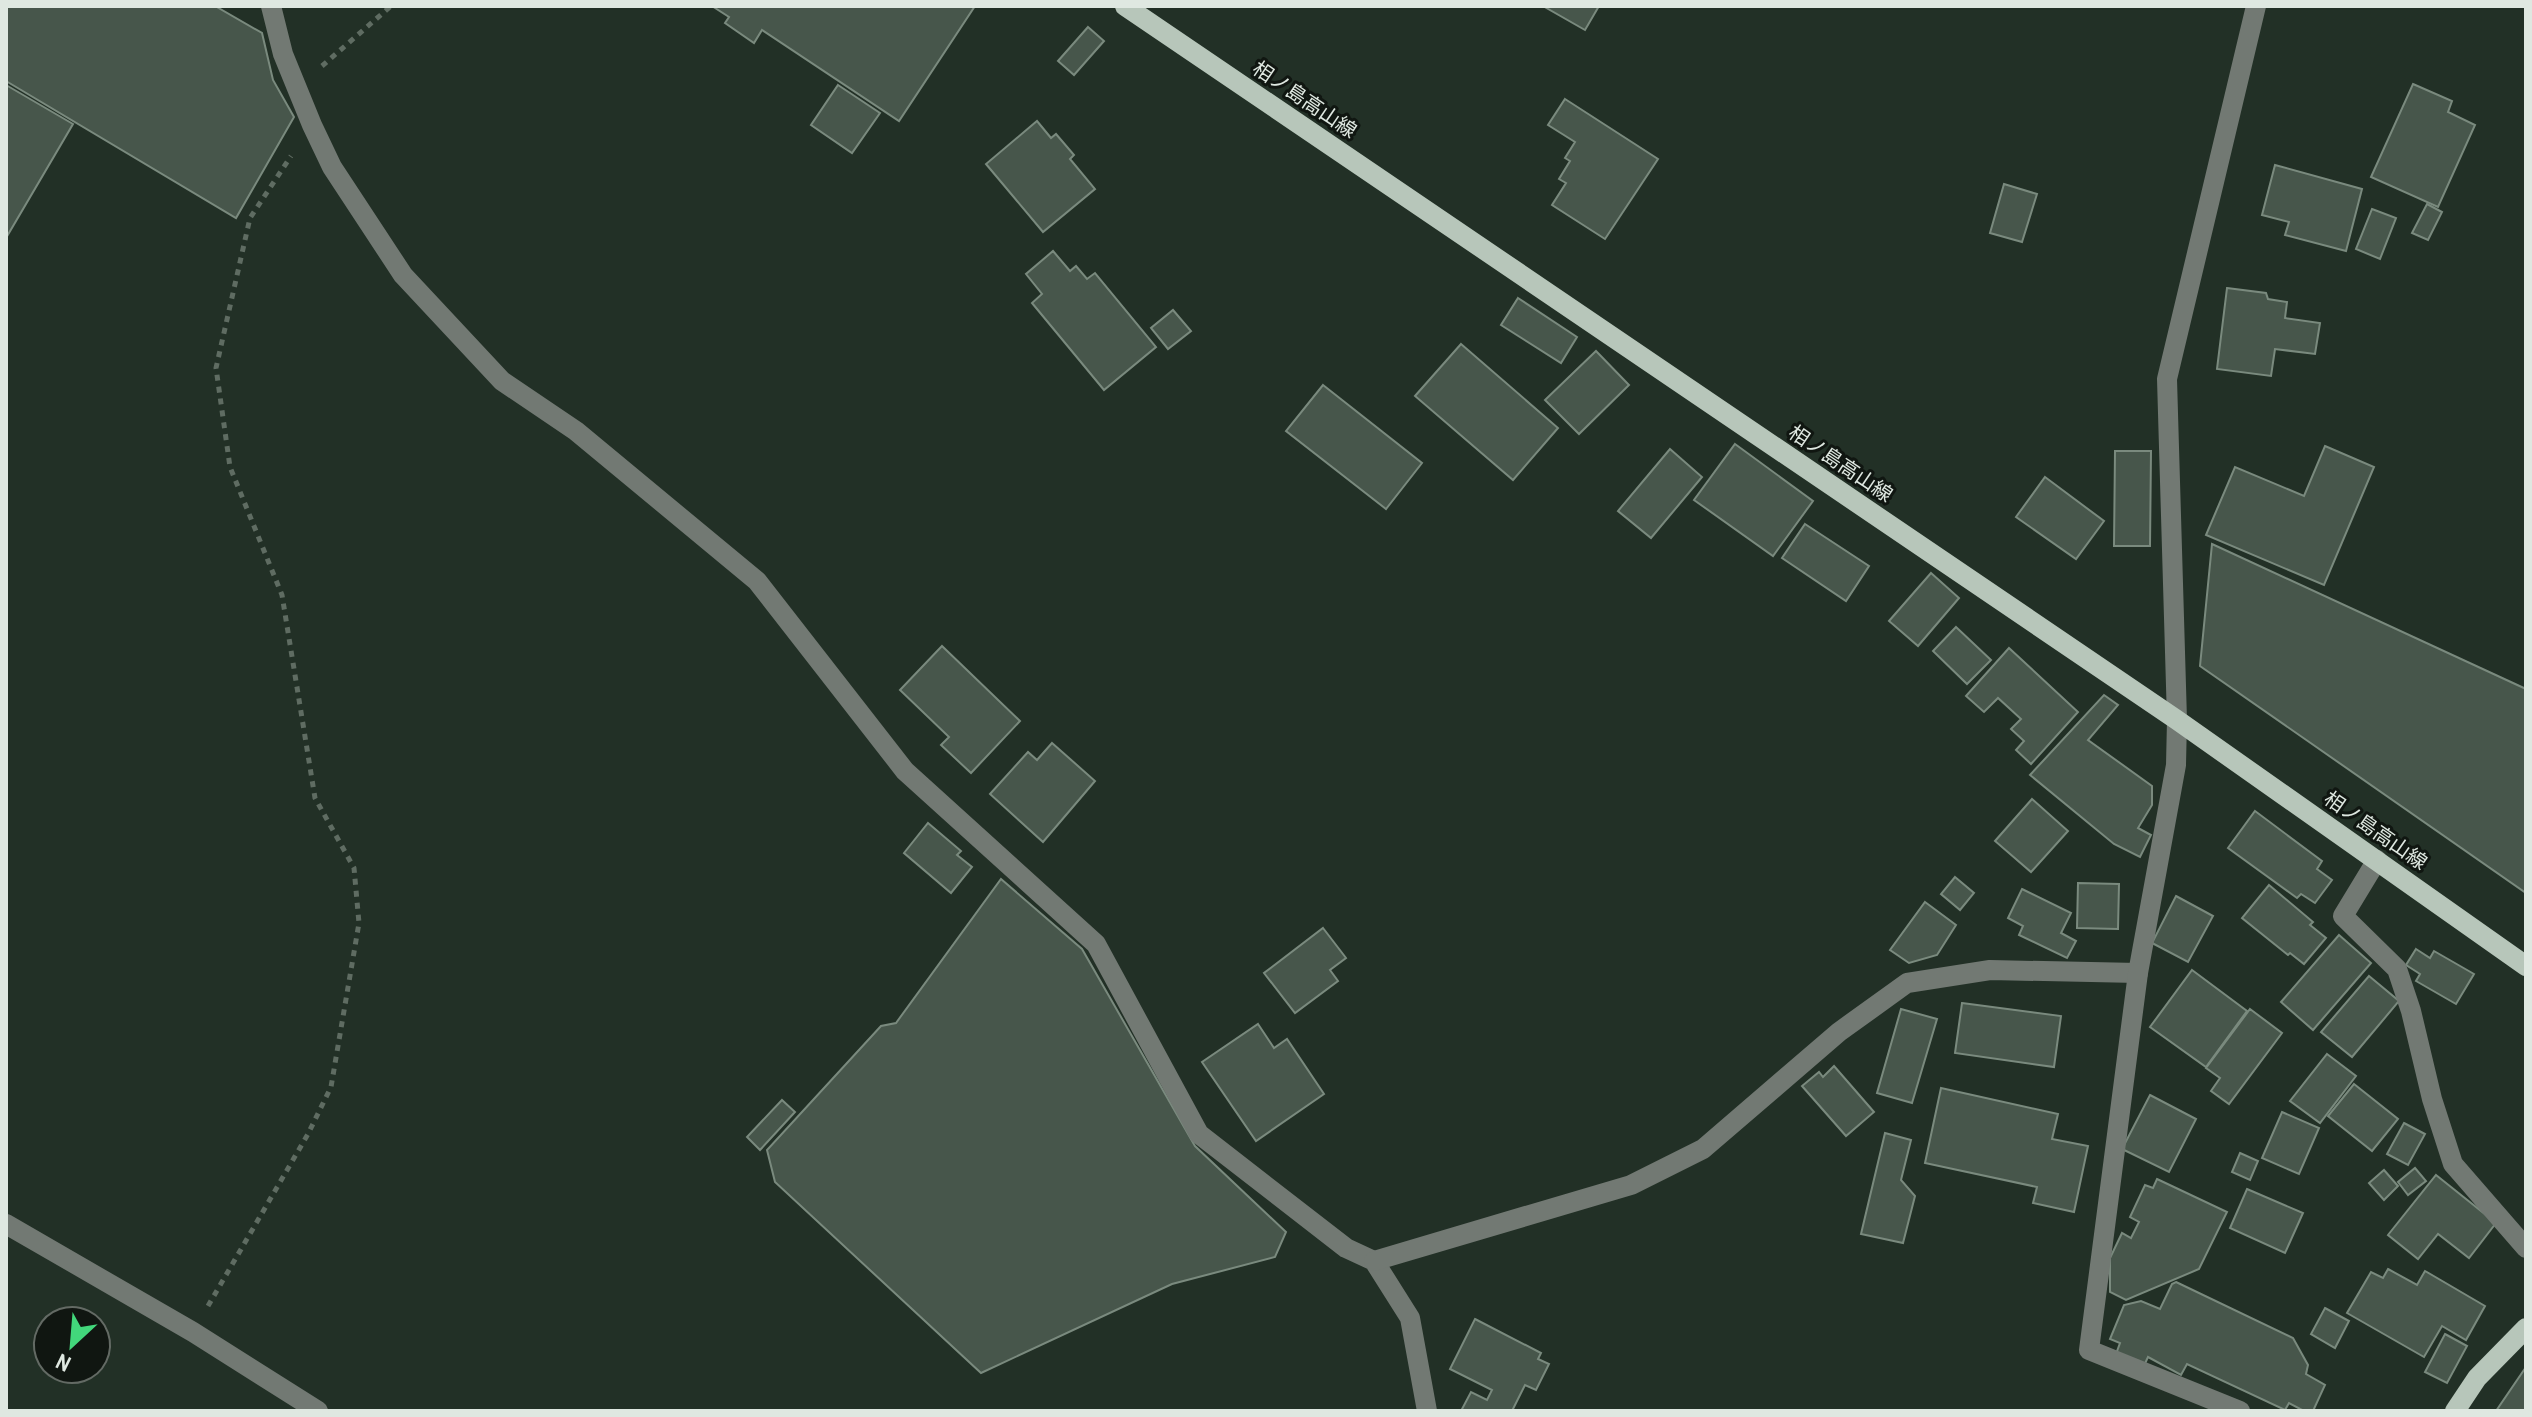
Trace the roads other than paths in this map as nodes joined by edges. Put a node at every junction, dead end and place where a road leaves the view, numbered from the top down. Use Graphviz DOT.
graph roads {
  1 [pos="271,6"];
  2 [pos="1125,6"];
  3 [pos="2256,6"];
  4 [pos="2177,720"];
  5 [pos="2377,860"];
  6 [pos="2526,966"];
  7 [pos="2138,973"];
  8 [pos="6,1224"];
  9 [pos="2526,1248"];
  10 [pos="1374,1261"];
  11 [pos="2526,1328"];
  12 [pos="318,1411"];
  13 [pos="1427,1411"];
  14 [pos="2240,1411"];
  15 [pos="2455,1411"];
  1 -- 10 [label="street"];
  2 -- 4 [label="main road, 相ノ島高山線"];
  3 -- 4 [label="street"];
  4 -- 5 [label="main road, 相ノ島高山線"];
  4 -- 7 [label="street"];
  5 -- 6 [label="main road, 相ノ島高山線"];
  5 -- 9 [label="street"];
  7 -- 10 [label="street"];
  7 -- 14 [label="street"];
  8 -- 12 [label="street"];
  10 -- 13 [label="street"];
  11 -- 15 [label="main road"];
}
